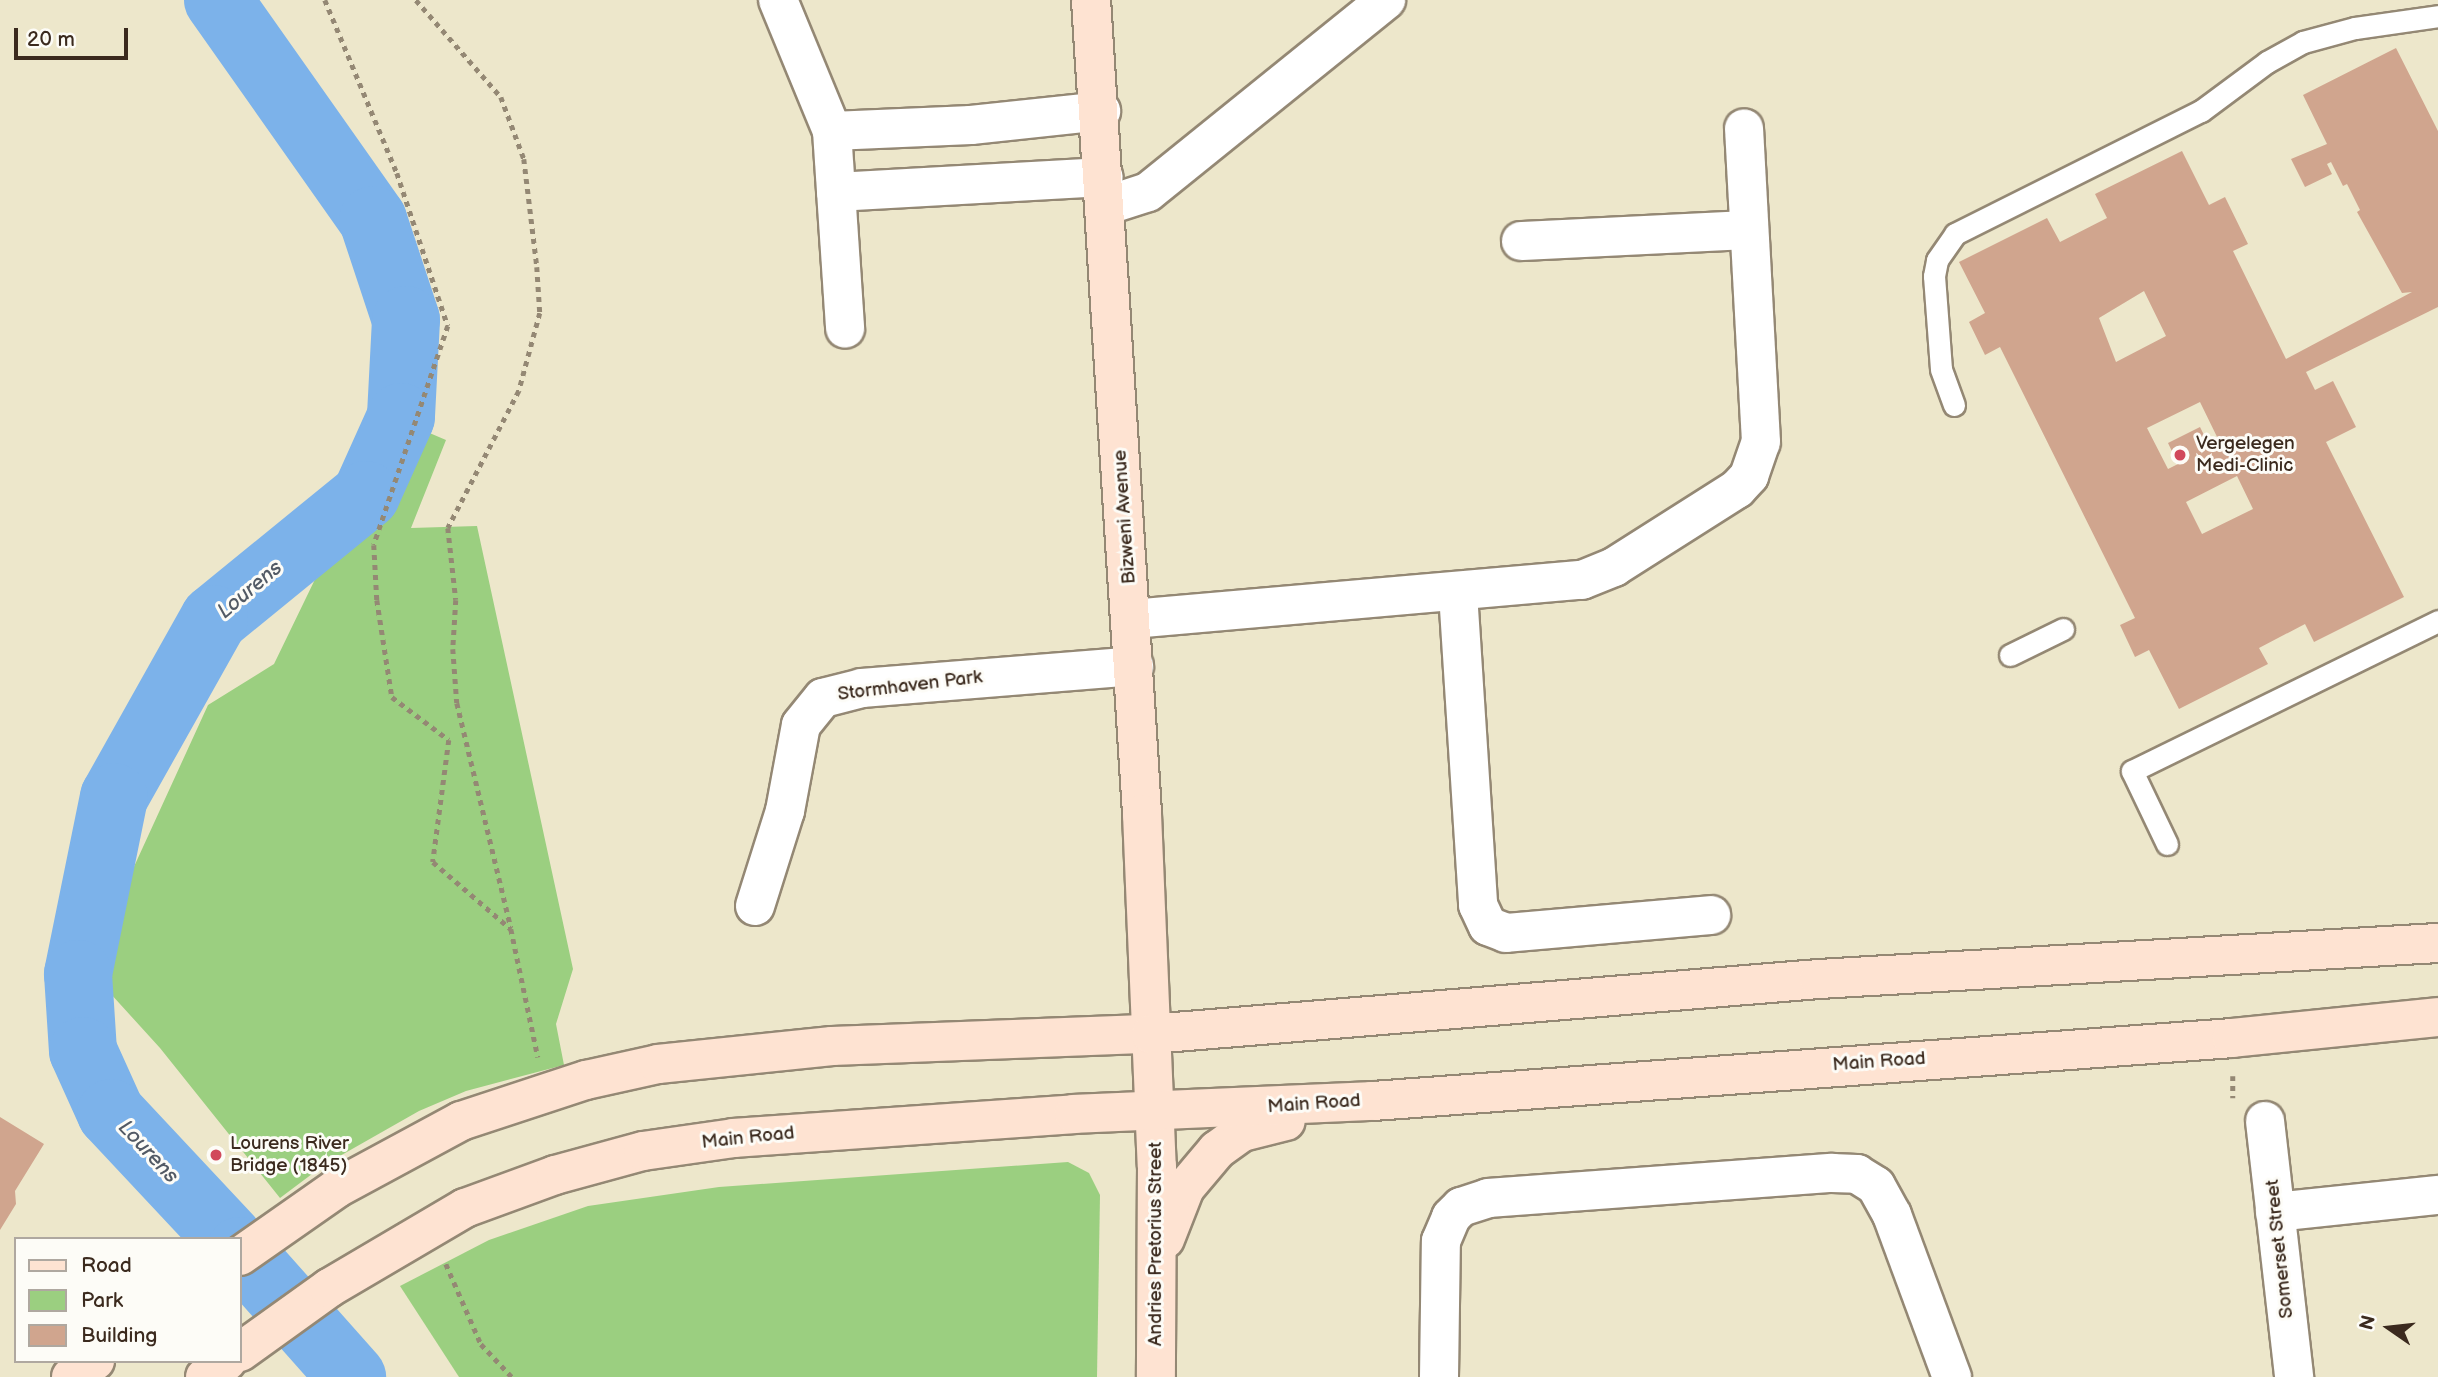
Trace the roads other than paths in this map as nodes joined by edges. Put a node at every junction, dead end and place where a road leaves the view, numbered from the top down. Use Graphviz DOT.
graph roads {
  1 [pos="778,0"];
  2 [pos="1091,0"];
  3 [pos="1386,0"];
  4 [pos="2438,16"];
  5 [pos="1101,111"];
  6 [pos="1744,128"];
  7 [pos="832,131"];
  8 [pos="836,192"];
  9 [pos="1105,192"];
  10 [pos="1749,230"];
  11 [pos="1521,241"];
  12 [pos="845,329"];
  13 [pos="1954,405"];
  14 [pos="1458,593"];
  15 [pos="1132,619"];
  16 [pos="2438,621"];
  17 [pos="2063,629"];
  18 [pos="2010,655"];
  19 [pos="1134,666"];
  20 [pos="2167,844"];
  21 [pos="755,906"];
  22 [pos="1711,915"];
  23 [pos="2438,943"];
  24 [pos="2438,1017"];
  25 [pos="1151,1034"];
  26 [pos="1373,1101"];
  27 [pos="1155,1112"];
  28 [pos="2265,1121"];
  29 [pos="2438,1195"];
  30 [pos="2275,1212"];
  31 [pos="242,1255"];
  32 [pos="1157,1257"];
  33 [pos="250,1344"];
  34 [pos="224,1363"];
  35 [pos="205,1377"];
  36 [pos="1156,1377"];
  37 [pos="1439,1377"];
  38 [pos="1952,1377"];
  39 [pos="2294,1377"];
  1 -- 7 [label="street"];
  2 -- 5 [label="main road, Bizweni Avenue"];
  3 -- 9 [label="street"];
  4 -- 13 [label="lane"];
  5 -- 7 [label="street"];
  5 -- 9 [label="main road, Bizweni Avenue"];
  6 -- 10 [label="street"];
  7 -- 8 [label="street"];
  8 -- 9 [label="street"];
  8 -- 12 [label="street"];
  9 -- 15 [label="main road, Bizweni Avenue"];
  10 -- 11 [label="street"];
  10 -- 14 [label="street"];
  14 -- 15 [label="street"];
  14 -- 22 [label="street"];
  15 -- 19 [label="main road, Bizweni Avenue"];
  16 -- 20 [label="lane"];
  17 -- 18 [label="lane"];
  19 -- 21 [label="street, Stormhaven Park"];
  19 -- 25 [label="main road, Bizweni Avenue"];
  23 -- 25 [label="main road"];
  24 -- 26 [label="main road, Main Road"];
  25 -- 27 [label="main road, Andries Pretorius Street"];
  25 -- 31 [label="main road"];
  26 -- 27 [label="main road, Main Road"];
  26 -- 32 [label="main road"];
  27 -- 32 [label="main road, Andries Pretorius Street"];
  27 -- 33 [label="main road, Main Road"];
  28 -- 30 [label="street, Somerset Street"];
  29 -- 30 [label="street"];
  30 -- 39 [label="street, Somerset Street"];
  32 -- 36 [label="main road, Andries Pretorius Street"];
  34 -- 35 [label="main road"];
  37 -- 38 [label="street"];
}
